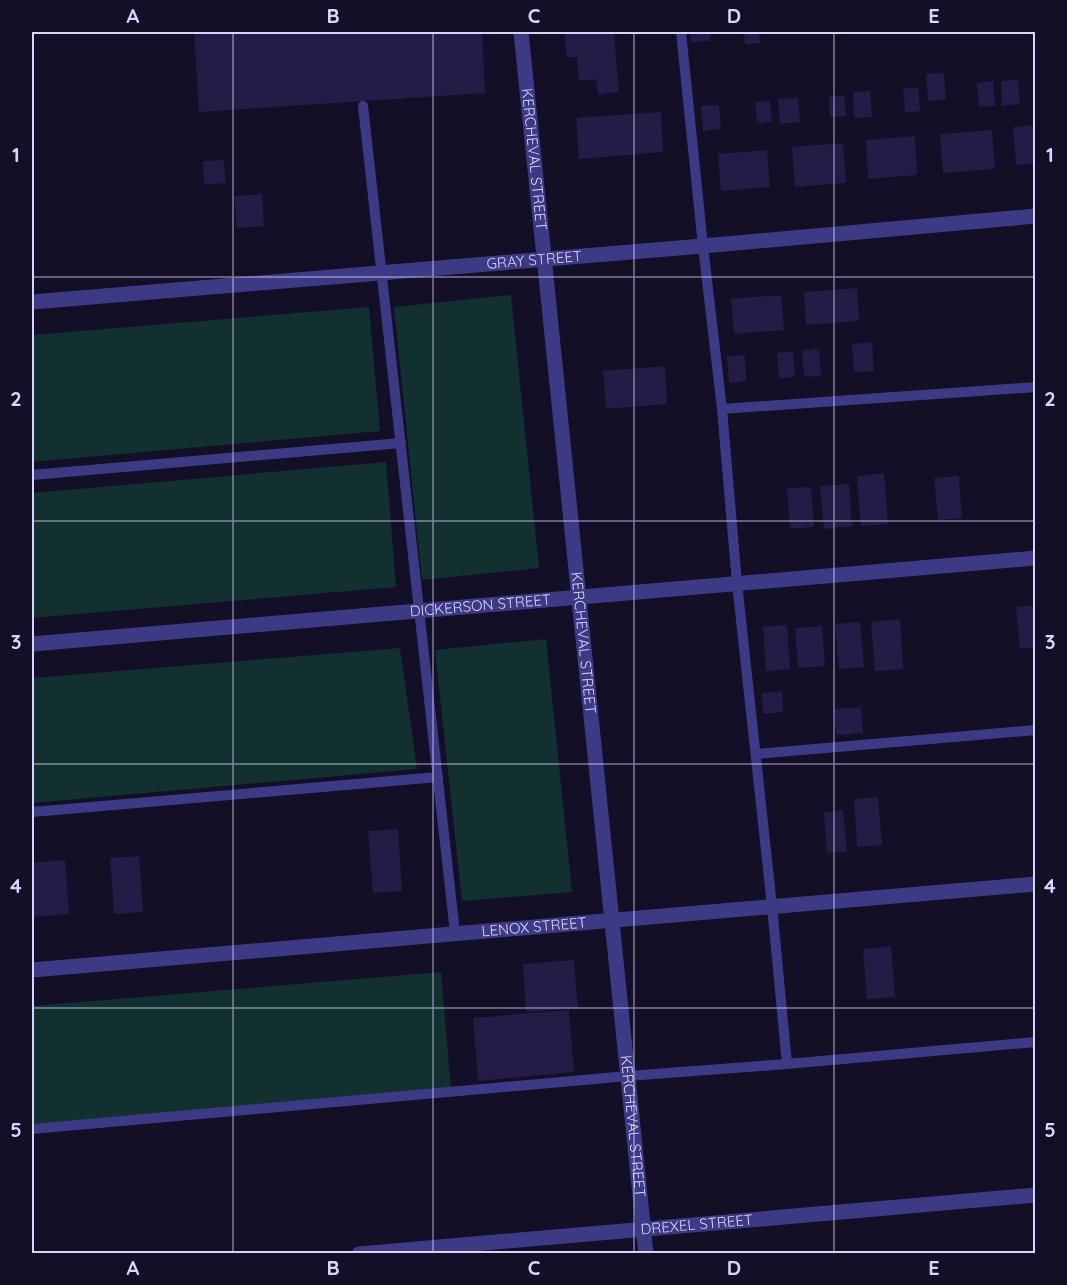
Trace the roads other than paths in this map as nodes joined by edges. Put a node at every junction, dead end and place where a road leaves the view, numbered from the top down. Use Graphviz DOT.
graph roads {
  1 [pos="521,32"];
  2 [pos="681,32"];
  3 [pos="363,106"];
  4 [pos="1035,216"];
  5 [pos="703,246"];
  6 [pos="544,259"];
  7 [pos="382,273"];
  8 [pos="32,302"];
  9 [pos="1035,387"];
  10 [pos="722,409"];
  11 [pos="400,443"];
  12 [pos="32,475"];
  13 [pos="1035,558"];
  14 [pos="737,583"];
  15 [pos="579,597"];
  16 [pos="419,610"];
  17 [pos="32,644"];
  18 [pos="1035,730"];
  19 [pos="756,754"];
  20 [pos="438,777"];
  21 [pos="32,812"];
  22 [pos="1035,884"];
  23 [pos="772,906"];
  24 [pos="612,920"];
  25 [pos="455,933"];
  26 [pos="32,970"];
  27 [pos="1035,1042"];
  28 [pos="787,1064"];
  29 [pos="628,1076"];
  30 [pos="32,1129"];
  31 [pos="1035,1195"];
  32 [pos="643,1229"];
  33 [pos="359,1254"];
  34 [pos="646,1254"];
  1 -- 6 [label="street, KERCHEVAL STREET"];
  2 -- 5 [label="lane"];
  3 -- 7 [label="lane"];
  4 -- 5 [label="street, GRAY STREET"];
  5 -- 6 [label="street, GRAY STREET"];
  5 -- 10 [label="lane"];
  6 -- 7 [label="street, GRAY STREET"];
  6 -- 15 [label="street, KERCHEVAL STREET"];
  7 -- 8 [label="street, GRAY STREET"];
  7 -- 11 [label="lane"];
  9 -- 10 [label="lane"];
  10 -- 14 [label="lane"];
  11 -- 12 [label="lane"];
  11 -- 16 [label="lane"];
  13 -- 14 [label="street, DICKERSON STREET"];
  14 -- 15 [label="street, DICKERSON STREET"];
  14 -- 19 [label="lane"];
  15 -- 16 [label="street, DICKERSON STREET"];
  15 -- 24 [label="street, KERCHEVAL STREET"];
  16 -- 17 [label="street, DICKERSON STREET"];
  16 -- 20 [label="lane"];
  18 -- 19 [label="lane"];
  19 -- 23 [label="lane"];
  20 -- 21 [label="lane"];
  20 -- 25 [label="lane"];
  22 -- 23 [label="street, LENOX STREET"];
  23 -- 24 [label="street, LENOX STREET"];
  23 -- 28 [label="lane"];
  24 -- 25 [label="street, LENOX STREET"];
  24 -- 29 [label="street, KERCHEVAL STREET"];
  25 -- 26 [label="street, LENOX STREET"];
  27 -- 28 [label="lane"];
  28 -- 29 [label="lane"];
  29 -- 30 [label="lane"];
  29 -- 32 [label="street, KERCHEVAL STREET"];
  31 -- 32 [label="street, DREXEL STREET"];
  32 -- 33 [label="street, DREXEL STREET"];
  32 -- 34 [label="street, KERCHEVAL STREET"];
}
